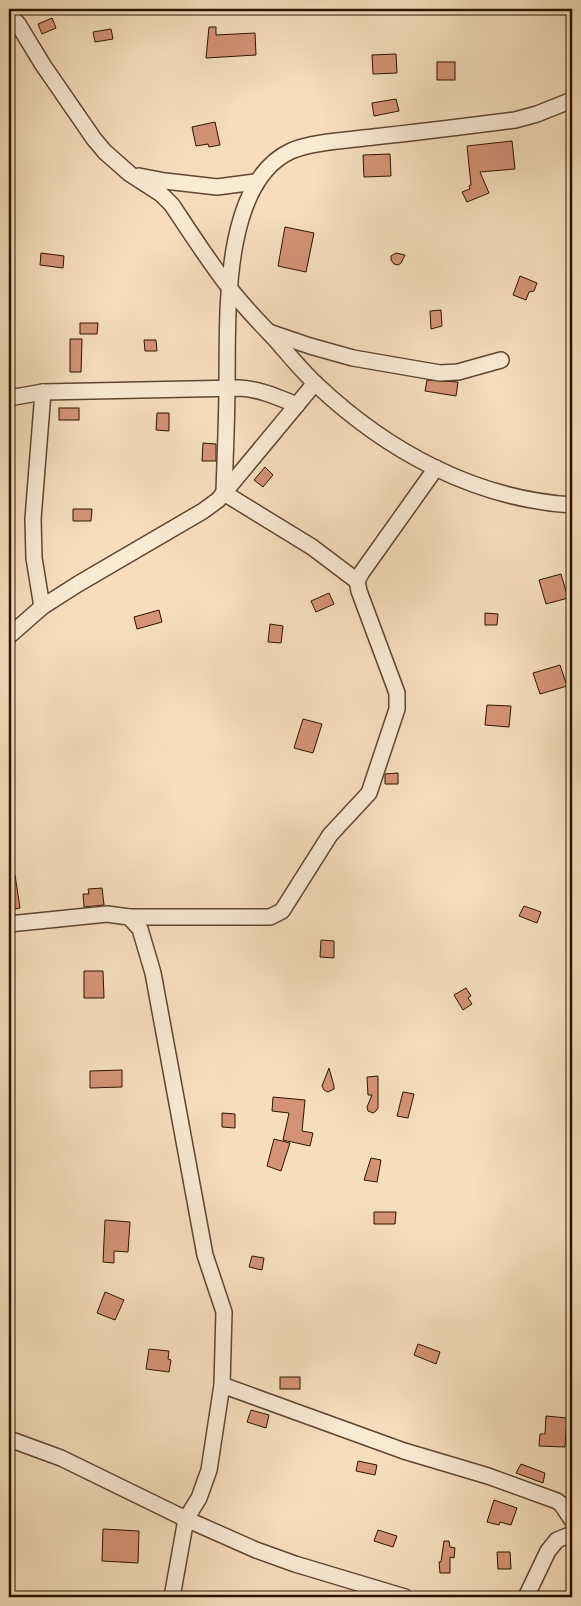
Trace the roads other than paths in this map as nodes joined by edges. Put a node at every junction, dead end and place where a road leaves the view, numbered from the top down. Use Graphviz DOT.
graph roads {
  1 [pos="9,14"];
  2 [pos="572,100"];
  3 [pos="130,174"];
  4 [pos="255,182"];
  5 [pos="228,287"];
  6 [pos="268,331"];
  7 [pos="501,360"];
  8 [pos="315,383"];
  9 [pos="227,388"];
  10 [pos="43,392"];
  11 [pos="9,398"];
  12 [pos="297,405"];
  13 [pos="436,468"];
  14 [pos="224,493"];
  15 [pos="572,505"];
  16 [pos="357,580"];
  17 [pos="42,608"];
  18 [pos="9,636"];
  19 [pos="129,917"];
  20 [pos="9,924"];
  21 [pos="222,1385"];
  22 [pos="9,1439"];
  23 [pos="186,1519"];
  24 [pos="572,1520"];
  25 [pos="572,1534"];
  26 [pos="172,1597"];
  27 [pos="405,1597"];
  28 [pos="526,1597"];
  1 -- 3 [label="street"];
  2 -- 4 [label="street"];
  3 -- 4 [label="street"];
  3 -- 5 [label="street"];
  4 -- 5 [label="street"];
  5 -- 6 [label="street"];
  5 -- 9 [label="street"];
  6 -- 7 [label="street"];
  6 -- 8 [label="street"];
  8 -- 12 [label="street"];
  8 -- 13 [label="street"];
  9 -- 10 [label="street"];
  9 -- 12 [label="street"];
  9 -- 14 [label="street"];
  10 -- 11 [label="street"];
  10 -- 17 [label="street"];
  12 -- 14 [label="street"];
  13 -- 15 [label="street"];
  13 -- 16 [label="street"];
  14 -- 16 [label="street"];
  14 -- 17 [label="street"];
  16 -- 19 [label="street"];
  17 -- 18 [label="street"];
  19 -- 20 [label="street"];
  19 -- 21 [label="street"];
  21 -- 23 [label="street"];
  21 -- 24 [label="street"];
  22 -- 23 [label="street"];
  23 -- 26 [label="street"];
  23 -- 27 [label="street"];
  25 -- 28 [label="street"];
}
